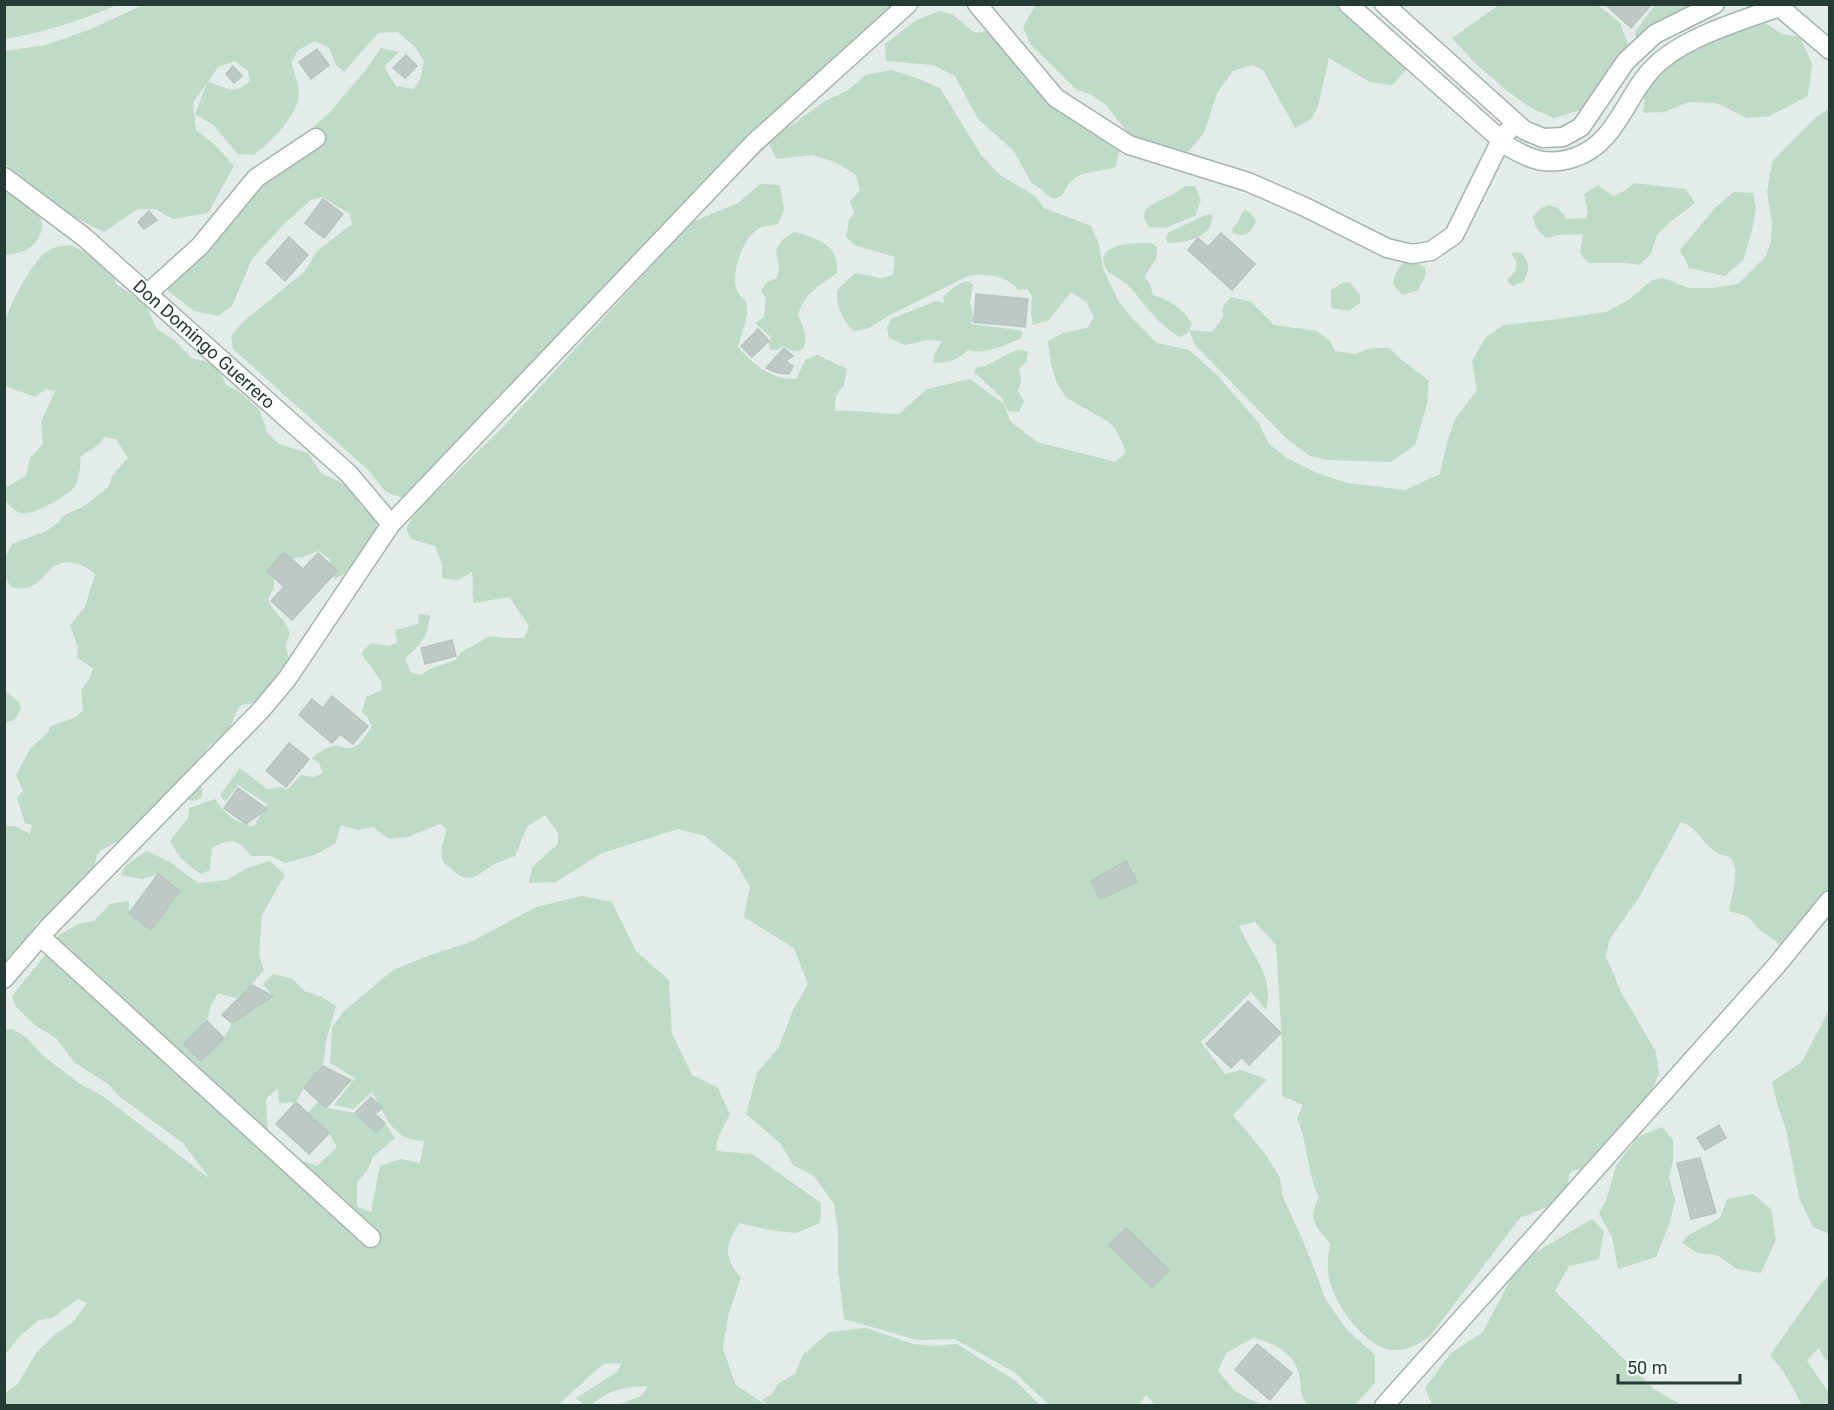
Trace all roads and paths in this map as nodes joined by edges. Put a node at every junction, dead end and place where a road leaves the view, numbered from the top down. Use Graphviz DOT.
graph roads {
  1 [pos="908,4"];
  2 [pos="977,4"];
  3 [pos="1348,4"];
  4 [pos="1384,4"];
  5 [pos="1715,4"];
  6 [pos="1778,6"];
  7 [pos="1830,50"];
  8 [pos="1515,122"];
  9 [pos="316,138"];
  10 [pos="1501,140"];
  11 [pos="4,177"];
  12 [pos="147,294"];
  13 [pos="391,524"];
  14 [pos="1830,900"];
  15 [pos="41,937"];
  16 [pos="4,979"];
  17 [pos="371,1238"];
  18 [pos="1384,1406"];
  1 -- 13 [label="street"];
  2 -- 10 [label="street"];
  3 -- 10 [label="street"];
  4 -- 8 [label="street"];
  5 -- 8 [label="street"];
  6 -- 7 [label="street"];
  6 -- 10 [label="street"];
  8 -- 10 [label="street"];
  9 -- 12 [label="street"];
  11 -- 12 [label="street, Don Domingo Guerrero"];
  12 -- 13 [label="street, Don Domingo Guerrero"];
  13 -- 15 [label="street"];
  14 -- 18 [label="street"];
  15 -- 16 [label="street"];
  15 -- 17 [label="street"];
}
